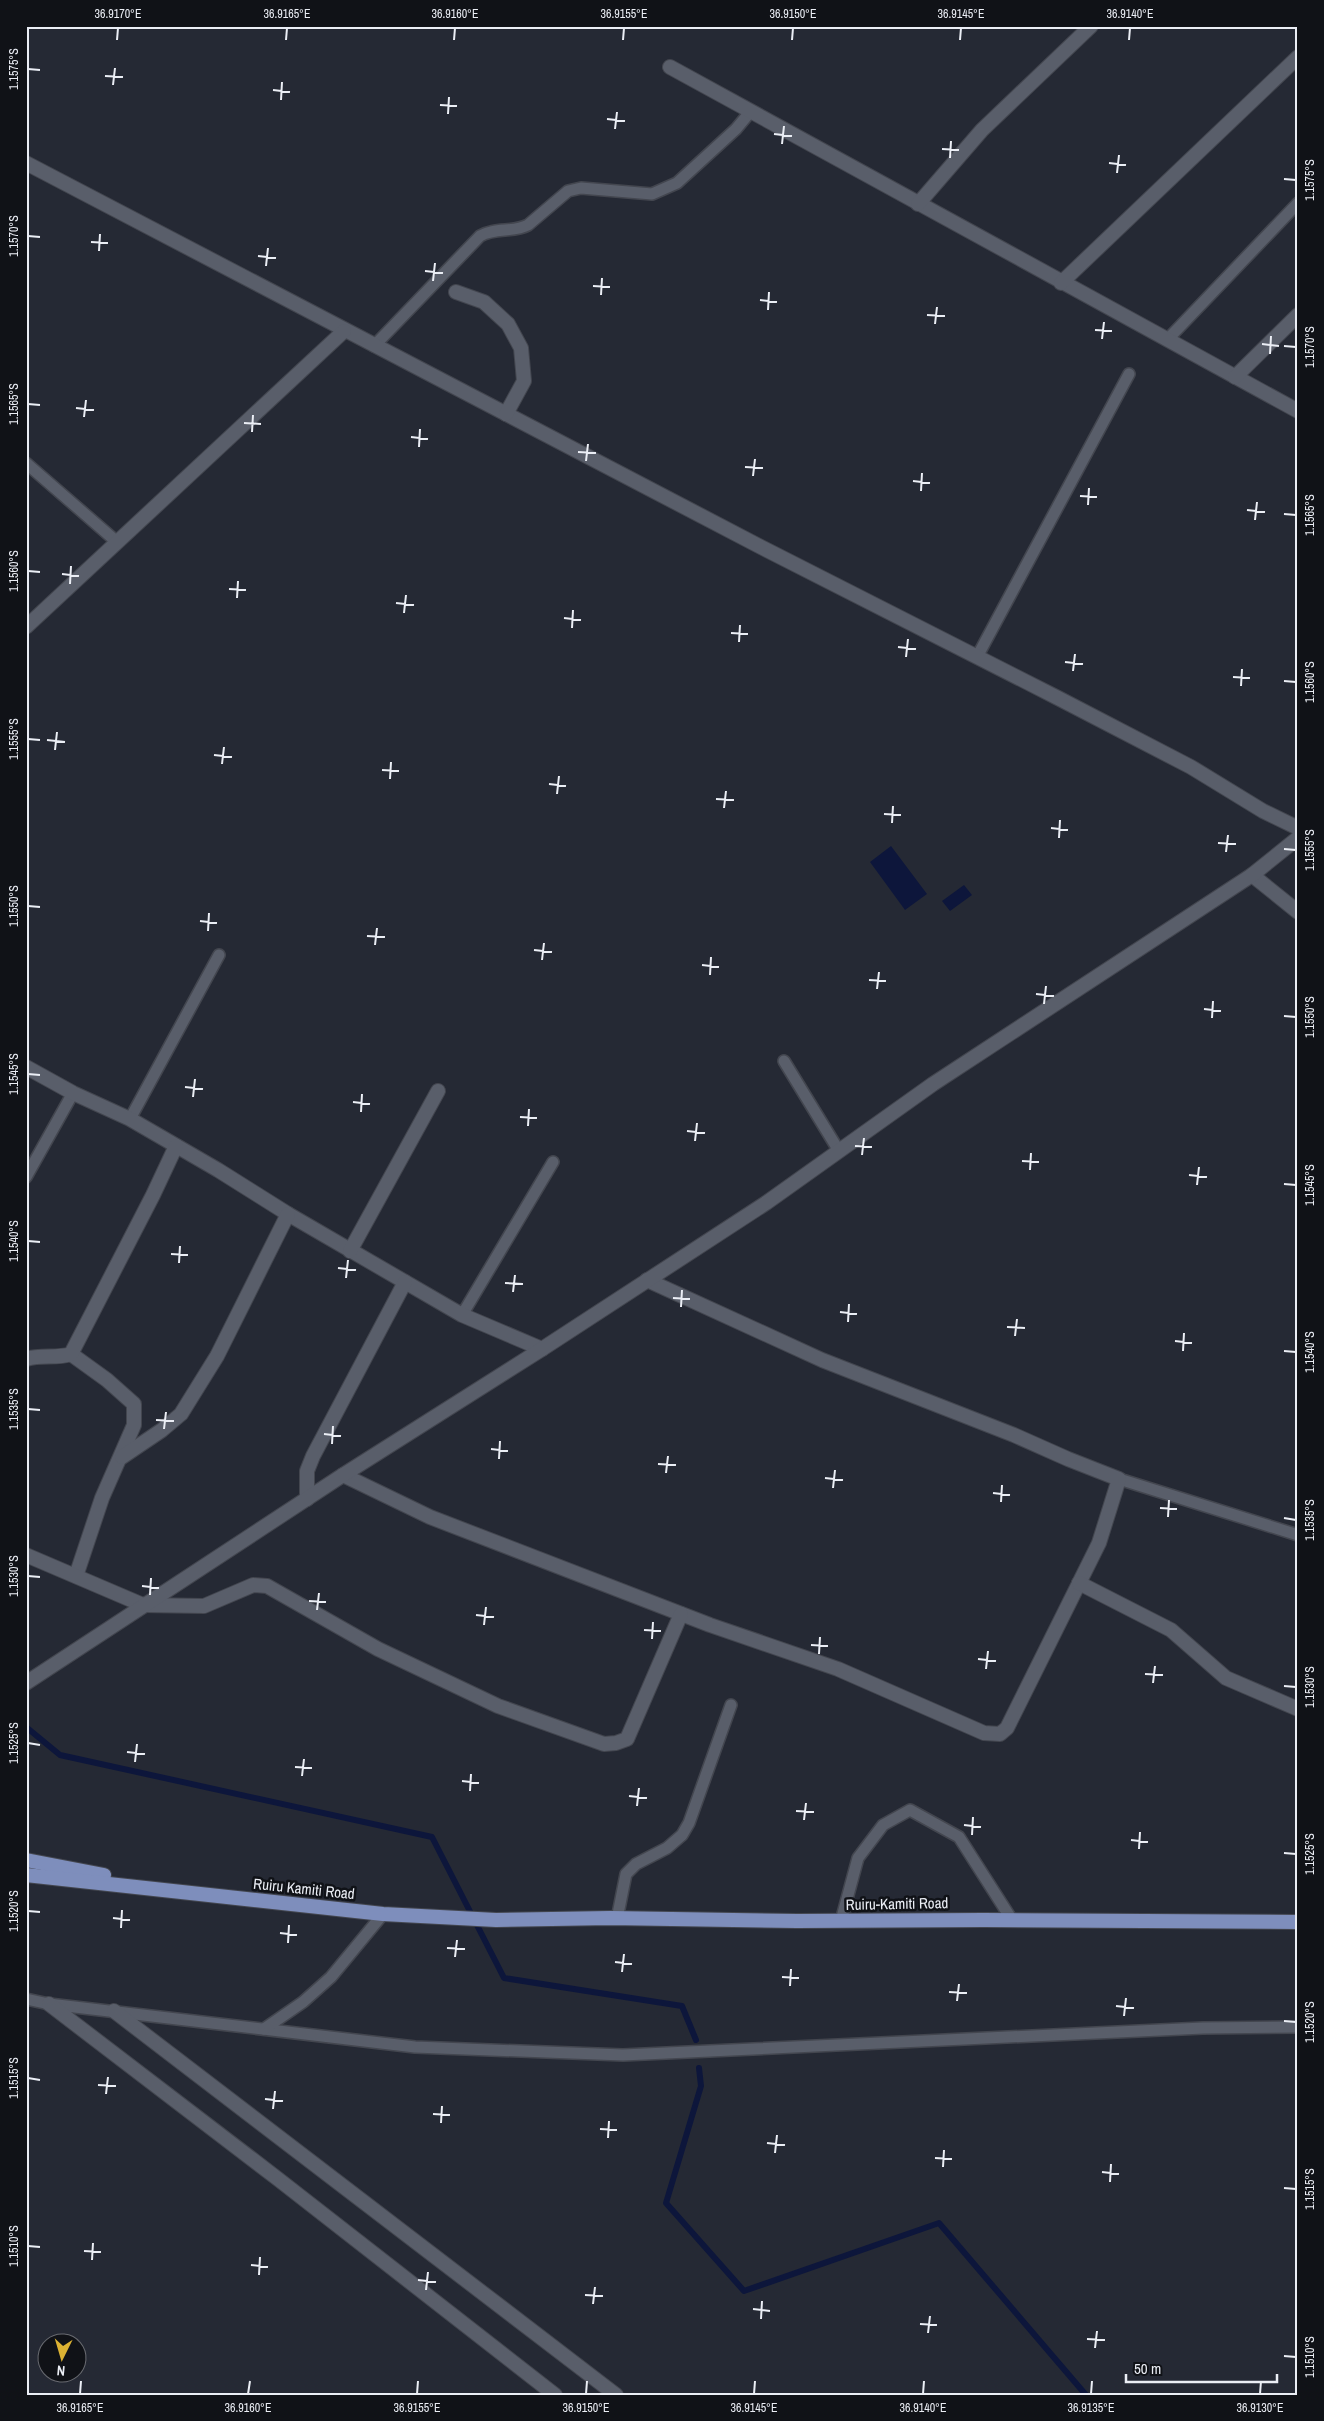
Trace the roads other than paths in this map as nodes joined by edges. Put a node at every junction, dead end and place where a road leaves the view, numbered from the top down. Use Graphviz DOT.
graph roads {
  1 [pos="1091,26"];
  2 [pos="1298,57"];
  3 [pos="670,67"];
  4 [pos="751,111"];
  5 [pos="26,164"];
  6 [pos="1298,202"];
  7 [pos="918,204"];
  8 [pos="1061,283"];
  9 [pos="456,292"];
  10 [pos="1298,315"];
  11 [pos="344,331"];
  12 [pos="1167,340"];
  13 [pos="374,346"];
  14 [pos="1129,374"];
  15 [pos="1235,377"];
  16 [pos="1298,410"];
  17 [pos="506,414"];
  18 [pos="26,463"];
  19 [pos="117,542"];
  20 [pos="29,620"];
  21 [pos="977,656"];
  22 [pos="1298,828"];
  23 [pos="1298,838"];
  24 [pos="1252,875"];
  25 [pos="1298,912"];
  26 [pos="219,955"];
  27 [pos="784,1061"];
  28 [pos="26,1067"];
  29 [pos="438,1091"];
  30 [pos="73,1093"];
  31 [pos="130,1119"];
  32 [pos="176,1146"];
  33 [pos="839,1151"];
  34 [pos="553,1162"];
  35 [pos="26,1177"];
  36 [pos="288,1214"];
  37 [pos="350,1250"];
  38 [pos="647,1280"];
  39 [pos="405,1282"];
  40 [pos="462,1315"];
  41 [pos="542,1349"];
  42 [pos="71,1354"];
  43 [pos="26,1359"];
  44 [pos="122,1457"];
  45 [pos="343,1475"];
  46 [pos="1119,1479"];
  47 [pos="307,1499"];
  48 [pos="1298,1535"];
  49 [pos="26,1555"];
  50 [pos="76,1576"];
  51 [pos="1079,1583"];
  52 [pos="143,1605"];
  53 [pos="681,1614"];
  54 [pos="26,1683"];
  55 [pos="731,1705"];
  56 [pos="1298,1709"];
  57 [pos="26,1860"];
  58 [pos="28,1876"];
  59 [pos="176,1890"];
  60 [pos="383,1914"];
  61 [pos="617,1919"];
  62 [pos="496,1920"];
  63 [pos="1012,1920"];
  64 [pos="841,1921"];
  65 [pos="1298,1922"];
  66 [pos="26,1999"];
  67 [pos="49,2004"];
  68 [pos="114,2011"];
  69 [pos="1298,2027"];
  70 [pos="264,2029"];
  71 [pos="555,2395"];
  72 [pos="616,2395"];
  1 -- 7 [label="street"];
  2 -- 8 [label="street"];
  3 -- 4 [label="street"];
  4 -- 7 [label="street"];
  4 -- 13 [label="lane"];
  5 -- 11 [label="street"];
  6 -- 12 [label="lane"];
  7 -- 8 [label="street"];
  8 -- 12 [label="street"];
  9 -- 17 [label="street"];
  10 -- 15 [label="street"];
  11 -- 13 [label="street"];
  11 -- 19 [label="street"];
  12 -- 15 [label="street"];
  13 -- 17 [label="street"];
  14 -- 21 [label="lane"];
  15 -- 16 [label="street"];
  17 -- 21 [label="street"];
  18 -- 19 [label="lane"];
  19 -- 20 [label="street"];
  21 -- 22 [label="street"];
  23 -- 24 [label="street"];
  24 -- 25 [label="street"];
  24 -- 33 [label="street"];
  26 -- 31 [label="lane"];
  27 -- 33 [label="lane"];
  28 -- 30 [label="street"];
  29 -- 37 [label="street"];
  30 -- 31 [label="street"];
  30 -- 35 [label="lane"];
  31 -- 32 [label="street"];
  32 -- 36 [label="street"];
  32 -- 42 [label="street"];
  33 -- 38 [label="street"];
  34 -- 40 [label="lane"];
  36 -- 37 [label="street"];
  36 -- 44 [label="street"];
  37 -- 39 [label="street"];
  38 -- 41 [label="street"];
  38 -- 46 [label="street"];
  39 -- 40 [label="street"];
  39 -- 47 [label="street"];
  40 -- 41 [label="street"];
  41 -- 45 [label="street"];
  42 -- 43 [label="street"];
  42 -- 44 [label="street"];
  44 -- 50 [label="street"];
  45 -- 47 [label="street"];
  45 -- 53 [label="street"];
  46 -- 48 [label="lane"];
  46 -- 51 [label="street"];
  47 -- 52 [label="street"];
  49 -- 50 [label="street"];
  50 -- 52 [label="street"];
  51 -- 53 [label="street"];
  51 -- 56 [label="street"];
  52 -- 53 [label="street"];
  52 -- 54 [label="street"];
  55 -- 61 [label="lane"];
  57 -- 59 [label="main road, Ruiru Kamiti Road"];
  58 -- 59 [label="main road, Ruiru Kamiti Road"];
  59 -- 60 [label="main road, Ruiru Kamiti Road"];
  60 -- 62 [label="main road, Ruiru Kamiti Road"];
  60 -- 70 [label="lane"];
  61 -- 62 [label="main road, Ruiru-Kamiti Road"];
  61 -- 64 [label="main road, Ruiru-Kamiti Road"];
  63 -- 64 [label="main road, Ruiru-Kamiti Road"];
  63 -- 64 [label="lane"];
  63 -- 65 [label="main road, Ruiru-Kamiti Road"];
  66 -- 67 [label="lane"];
  67 -- 68 [label="lane"];
  67 -- 71 [label="street"];
  68 -- 70 [label="lane"];
  68 -- 72 [label="street"];
  69 -- 70 [label="lane"];
}
